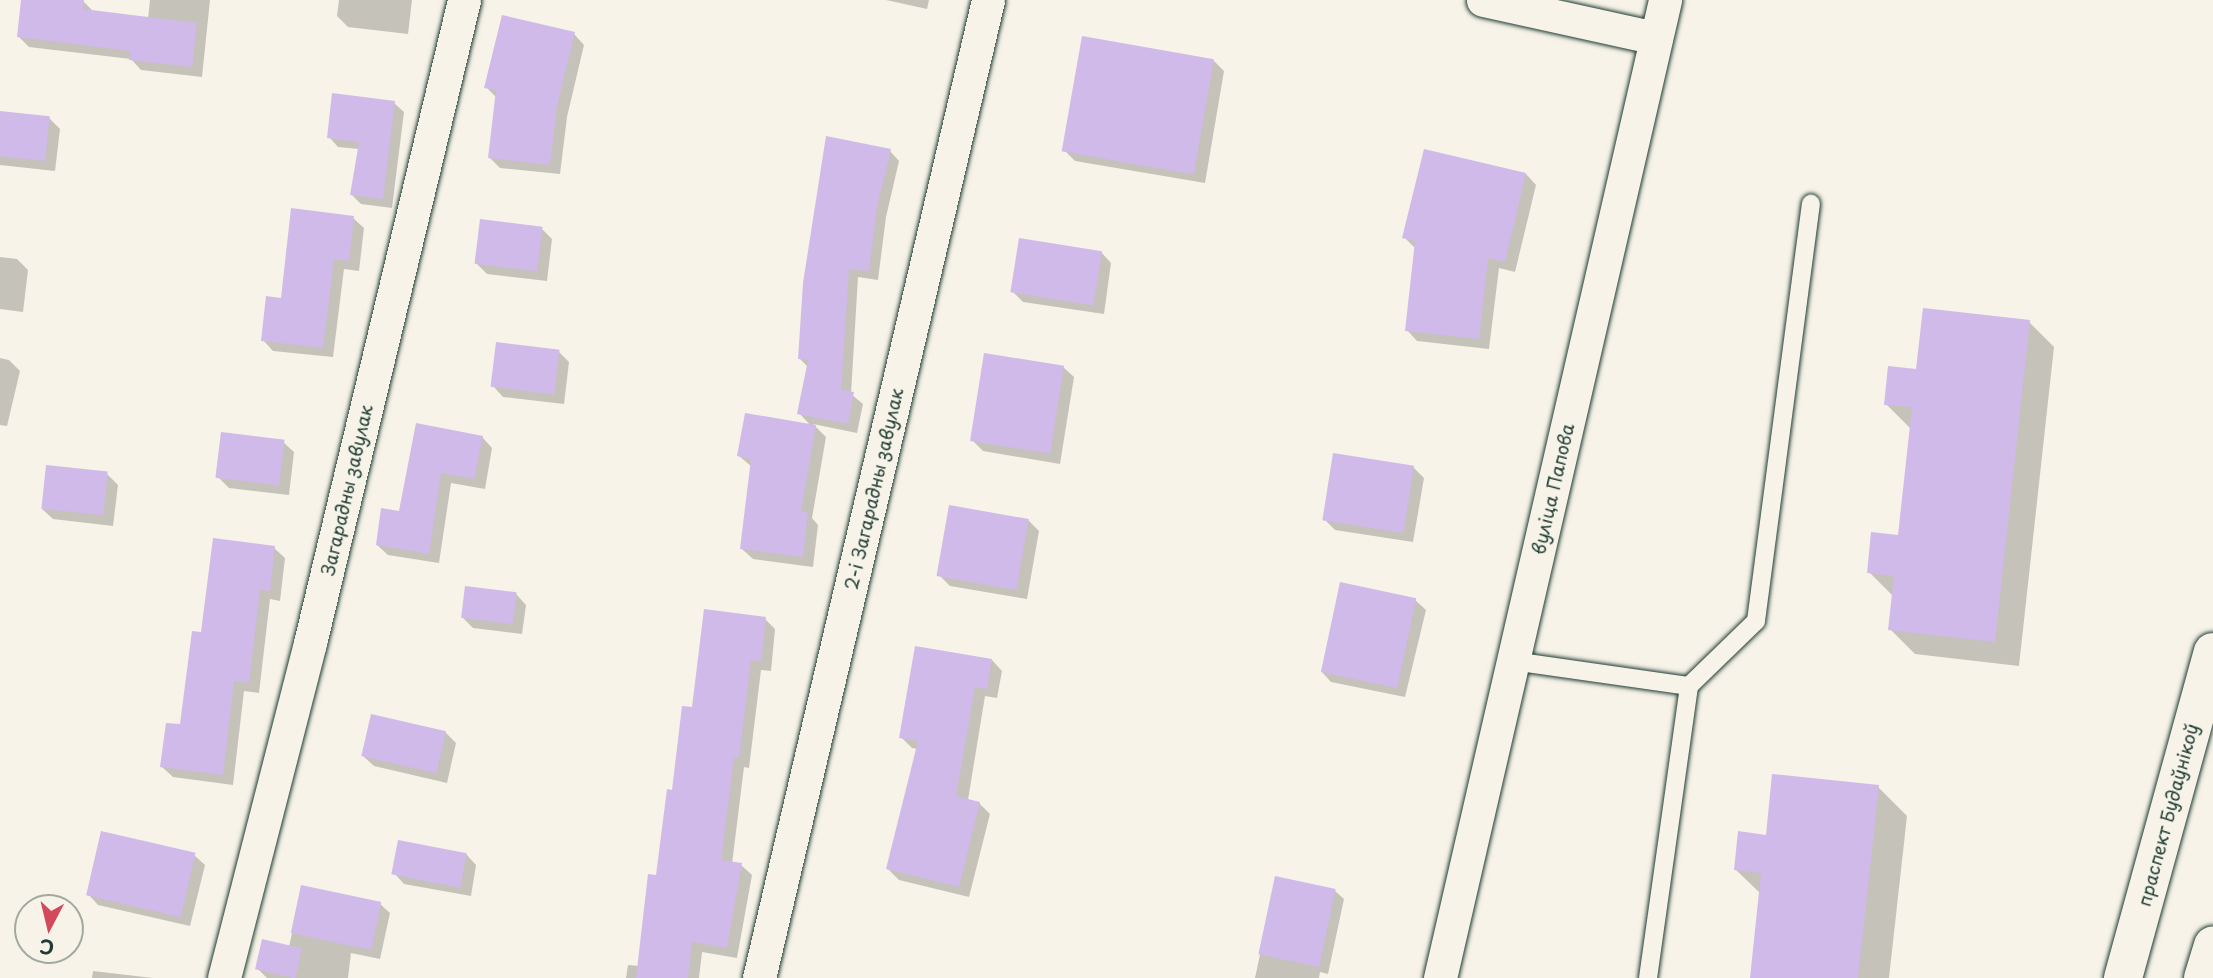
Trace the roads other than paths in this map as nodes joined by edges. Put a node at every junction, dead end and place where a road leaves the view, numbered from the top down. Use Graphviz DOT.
graph roads {
  1 [pos="464,0"];
  2 [pos="988,0"];
  3 [pos="1483,0"];
  4 [pos="1665,0"];
  5 [pos="1656,38"];
  6 [pos="1811,204"];
  7 [pos="2213,652"];
  8 [pos="1513,661"];
  9 [pos="1689,686"];
  10 [pos="2213,945"];
  11 [pos="224,978"];
  12 [pos="759,978"];
  13 [pos="1440,978"];
  14 [pos="1648,978"];
  15 [pos="2123,978"];
  16 [pos="2203,978"];
  1 -- 11 [label="street, Загарадны завулак"];
  2 -- 12 [label="street, 2-і Загарадны завулак"];
  3 -- 5 [label="street"];
  4 -- 5 [label="street, вуліца Папова"];
  5 -- 8 [label="street, вуліца Папова"];
  6 -- 9 [label="lane"];
  7 -- 15 [label="main road, праспект Будаўнікоў"];
  8 -- 9 [label="lane"];
  8 -- 13 [label="street, вуліца Папова"];
  9 -- 14 [label="lane"];
  10 -- 16 [label="main road"];
}
